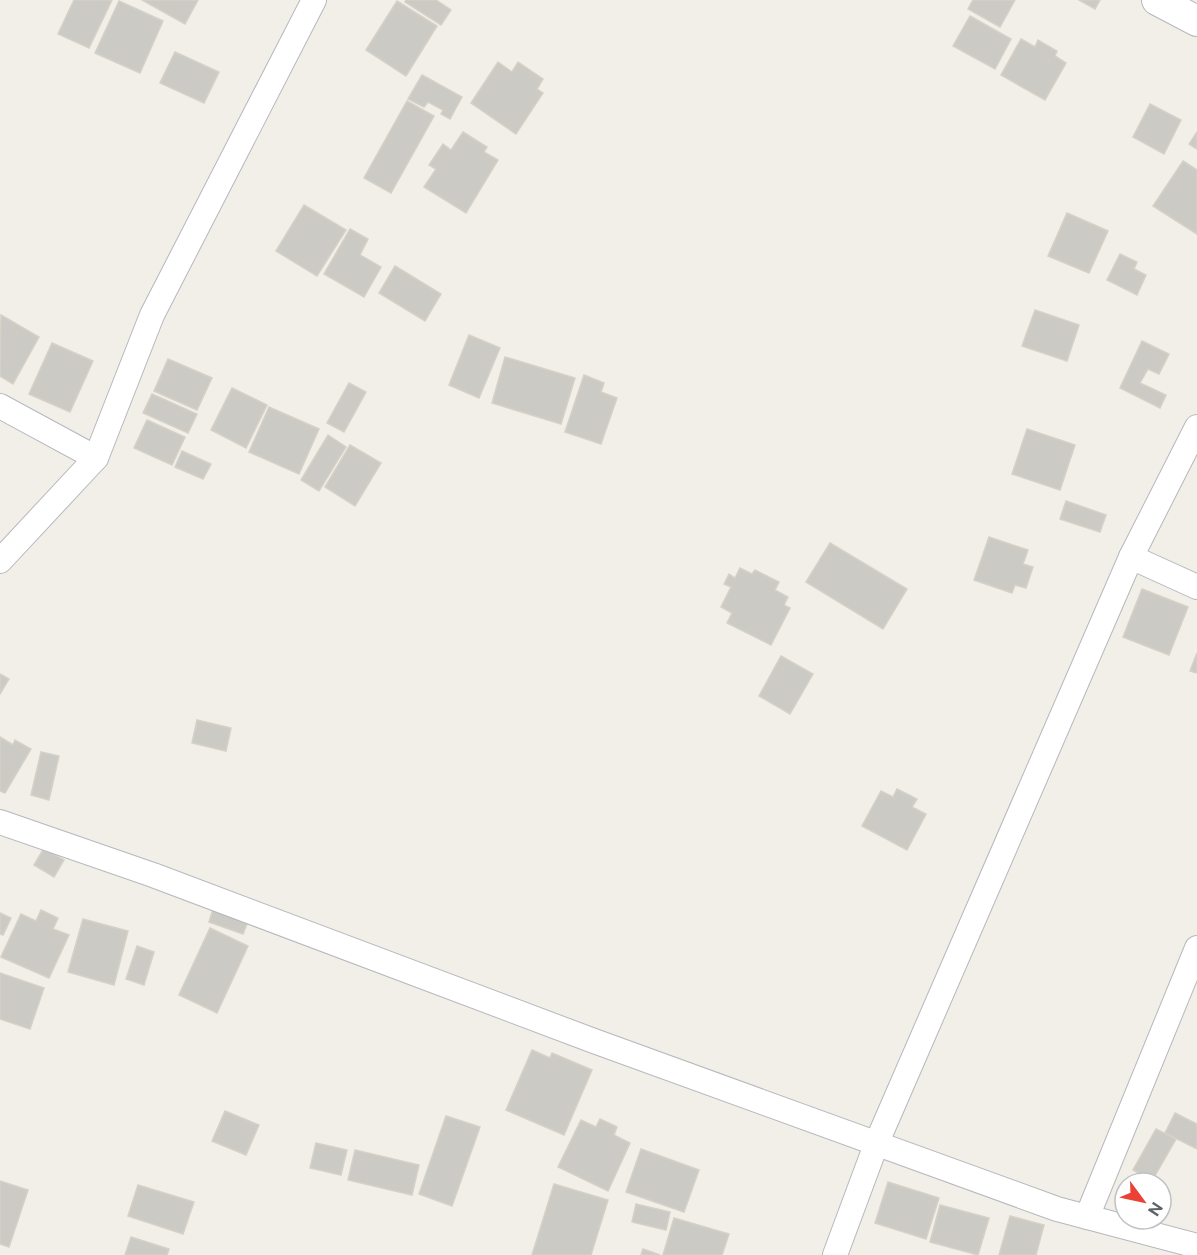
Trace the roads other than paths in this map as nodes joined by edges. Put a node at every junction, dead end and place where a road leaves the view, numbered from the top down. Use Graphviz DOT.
graph roads {
  1 [pos="314,0"];
  2 [pos="1156,0"];
  3 [pos="1197,21"];
  4 [pos="0,406"];
  5 [pos="1197,427"];
  6 [pos="96,458"];
  7 [pos="1131,557"];
  8 [pos="0,561"];
  9 [pos="1197,587"];
  10 [pos="0,822"];
  11 [pos="1197,948"];
  12 [pos="877,1142"];
  13 [pos="1087,1217"];
  14 [pos="1197,1246"];
  15 [pos="835,1255"];
  1 -- 6 [label="street"];
  2 -- 3 [label="street"];
  4 -- 6 [label="street"];
  5 -- 7 [label="street"];
  6 -- 8 [label="street"];
  7 -- 9 [label="street"];
  7 -- 12 [label="street"];
  10 -- 12 [label="street"];
  11 -- 13 [label="street"];
  12 -- 13 [label="street"];
  12 -- 15 [label="street"];
  13 -- 14 [label="street"];
}
